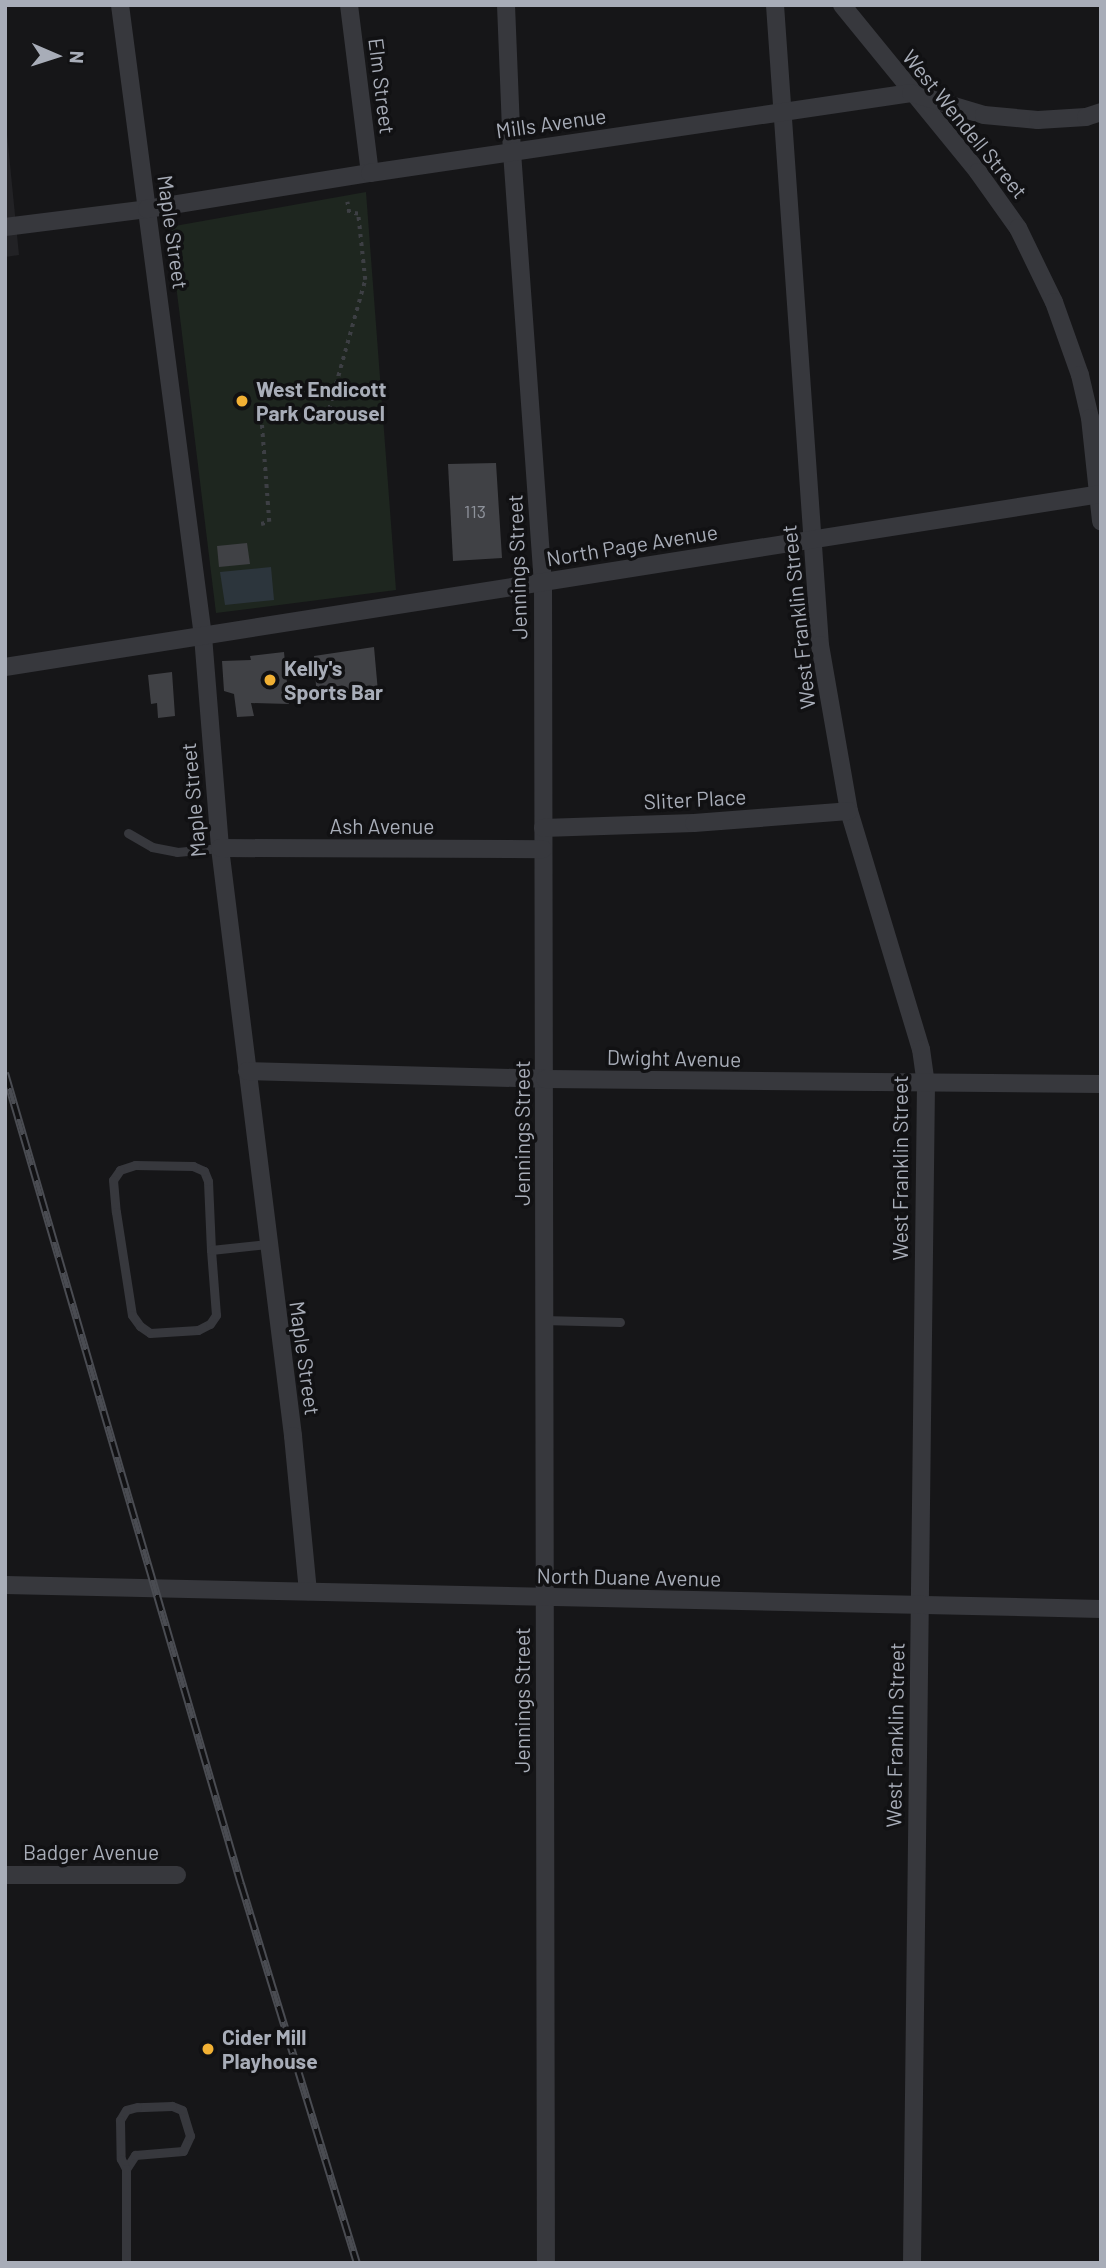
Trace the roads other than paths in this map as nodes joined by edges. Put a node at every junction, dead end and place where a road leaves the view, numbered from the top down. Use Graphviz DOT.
graph roads {
  1 [pos="120,5"];
  2 [pos="349,5"];
  3 [pos="506,5"];
  4 [pos="775,5"];
  5 [pos="842,5"];
  6 [pos="911,93"];
  7 [pos="782,113"];
  8 [pos="1101,113"];
  9 [pos="513,152"];
  10 [pos="370,173"];
  11 [pos="147,209"];
  12 [pos="5,227"];
  13 [pos="1100,495"];
  14 [pos="1101,521"];
  15 [pos="811,540"];
  16 [pos="543,582"];
  17 [pos="203,636"];
  18 [pos="5,667"];
  19 [pos="849,811"];
  20 [pos="543,828"];
  21 [pos="128,833"];
  22 [pos="220,848"];
  23 [pos="543,849"];
  24 [pos="247,1071"];
  25 [pos="545,1079"];
  26 [pos="926,1084"];
  27 [pos="1101,1084"];
  28 [pos="267,1244"];
  29 [pos="211,1250"];
  30 [pos="544,1320"];
  31 [pos="620,1322"];
  32 [pos="5,1585"];
  33 [pos="308,1591"];
  34 [pos="545,1598"];
  35 [pos="919,1606"];
  36 [pos="1101,1609"];
  37 [pos="5,1875"];
  38 [pos="177,1875"];
  39 [pos="125,2169"];
  40 [pos="126,2263"];
  41 [pos="546,2263"];
  42 [pos="912,2263"];
  1 -- 11 [label="street, Maple Street"];
  2 -- 10 [label="street, Elm Street"];
  3 -- 9 [label="street, Jennings Street"];
  4 -- 7 [label="street, West Franklin Street"];
  5 -- 6 [label="street, West Wendell Street"];
  6 -- 7 [label="street, Mills Avenue"];
  6 -- 8 [label="street, Mills Avenue"];
  6 -- 13 [label="street, West Wendell Street"];
  7 -- 9 [label="street, Mills Avenue"];
  7 -- 15 [label="street, West Franklin Street"];
  9 -- 10 [label="street, Mills Avenue"];
  9 -- 16 [label="street, Jennings Street"];
  10 -- 11 [label="street, Mills Avenue"];
  11 -- 12 [label="street, Mills Avenue"];
  11 -- 17 [label="street, Maple Street"];
  13 -- 14 [label="street, West Wendell Street"];
  13 -- 15 [label="street, North Page Avenue"];
  15 -- 16 [label="street, North Page Avenue"];
  15 -- 19 [label="street, West Franklin Street"];
  16 -- 17 [label="street, North Page Avenue"];
  16 -- 20 [label="street, Jennings Street"];
  17 -- 18 [label="street, North Page Avenue"];
  17 -- 22 [label="street, Maple Street"];
  19 -- 20 [label="street, Sliter Place"];
  19 -- 26 [label="street, West Franklin Street"];
  20 -- 23 [label="street, Jennings Street"];
  21 -- 22 [label="lane"];
  22 -- 23 [label="street, Ash Avenue"];
  22 -- 24 [label="street, Maple Street"];
  23 -- 25 [label="street, Jennings Street"];
  24 -- 25 [label="street, Dwight Avenue"];
  24 -- 28 [label="street, Maple Street"];
  25 -- 26 [label="street, Dwight Avenue"];
  25 -- 30 [label="street, Jennings Street"];
  26 -- 27 [label="street, Dwight Avenue"];
  26 -- 35 [label="street, West Franklin Street"];
  28 -- 29 [label="lane"];
  28 -- 33 [label="street, Maple Street"];
  29 -- 29 [label="lane"];
  30 -- 31 [label="lane"];
  30 -- 34 [label="street, Jennings Street"];
  32 -- 33 [label="street, North Duane Avenue"];
  33 -- 34 [label="street, North Duane Avenue"];
  34 -- 35 [label="street, North Duane Avenue"];
  34 -- 41 [label="street, Jennings Street"];
  35 -- 36 [label="street, North Duane Avenue"];
  35 -- 42 [label="street, West Franklin Street"];
  37 -- 38 [label="street, Badger Avenue"];
  39 -- 39 [label="lane"];
  39 -- 40 [label="lane"];
}
